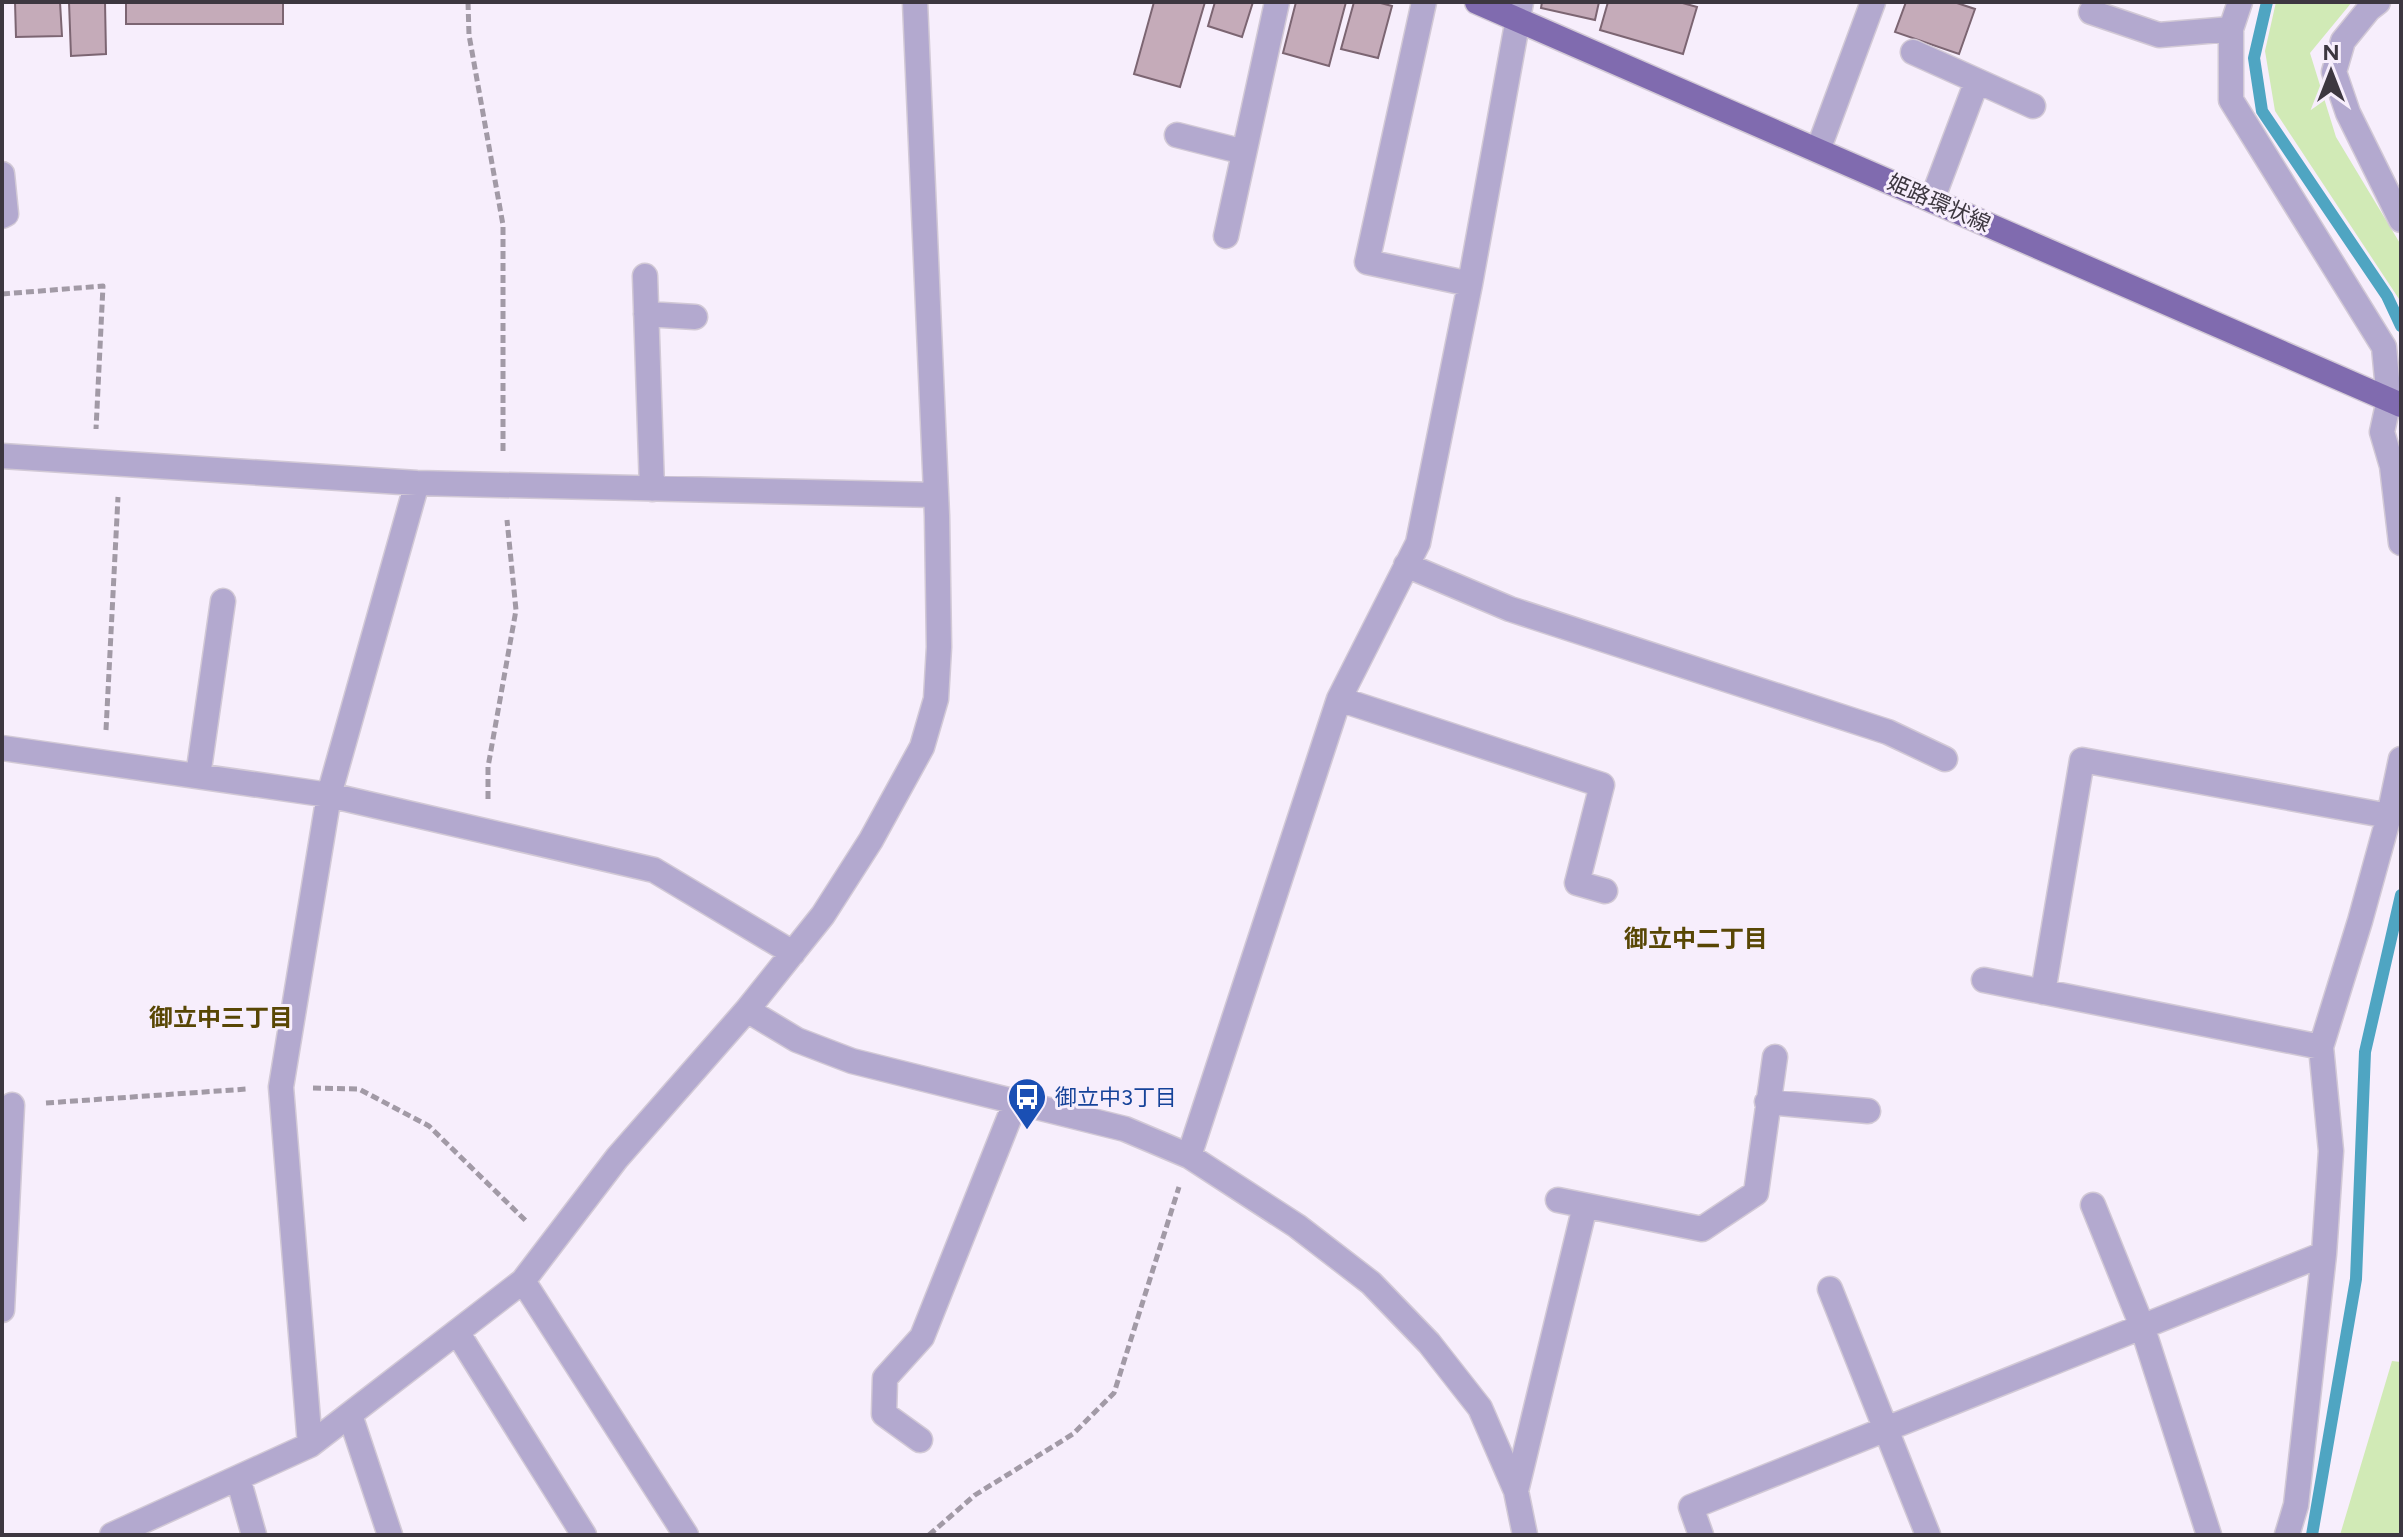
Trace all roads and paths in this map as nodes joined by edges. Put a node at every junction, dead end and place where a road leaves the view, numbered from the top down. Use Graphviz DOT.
graph roads {
  1 [pos="468,2"];
  2 [pos="915,2"];
  3 [pos="1277,2"];
  4 [pos="1424,2"];
  5 [pos="1477,2"];
  6 [pos="1873,2"];
  7 [pos="2240,2"];
  8 [pos="2378,2"];
  9 [pos="1519,10"];
  10 [pos="2091,12"];
  11 [pos="2231,29"];
  12 [pos="1913,52"];
  13 [pos="1977,81"];
  14 [pos="2033,106"];
  15 [pos="1177,135"];
  16 [pos="1818,150"];
  17 [pos="1244,152"];
  18 [pos="2,174"];
  19 [pos="1932,200"];
  20 [pos="2,216"];
  21 [pos="2401,220"];
  22 [pos="1226,236"];
  23 [pos="645,276"];
  24 [pos="1470,284"];
  25 [pos="2,294"];
  26 [pos="646,314"];
  27 [pos="695,317"];
  28 [pos="2395,402"];
  29 [pos="2,456"];
  30 [pos="94,462"];
  31 [pos="119,464"];
  32 [pos="417,483"];
  33 [pos="503,485"];
  34 [pos="652,489"];
  35 [pos="936,495"];
  36 [pos="2401,543"];
  37 [pos="1406,565"];
  38 [pos="223,601"];
  39 [pos="1339,699"];
  40 [pos="2,748"];
  41 [pos="1945,759"];
  42 [pos="2401,759"];
  43 [pos="104,763"];
  44 [pos="198,776"];
  45 [pos="329,795"];
  46 [pos="2389,816"];
  47 [pos="487,832"];
  48 [pos="1605,891"];
  49 [pos="793,953"];
  50 [pos="1984,980"];
  51 [pos="2043,992"];
  52 [pos="747,1010"];
  53 [pos="2321,1047"];
  54 [pos="1775,1057"];
  55 [pos="1016,1101"];
  56 [pos="1767,1102"];
  57 [pos="12,1105"];
  58 [pos="1868,1111"];
  59 [pos="1189,1156"];
  60 [pos="1558,1200"];
  61 [pos="2093,1205"];
  62 [pos="1585,1206"];
  63 [pos="2324,1254"];
  64 [pos="523,1281"];
  65 [pos="1830,1289"];
  66 [pos="2,1301"];
  67 [pos="2,1310"];
  68 [pos="2142,1326"];
  69 [pos="457,1332"];
  70 [pos="350,1415"];
  71 [pos="1886,1430"];
  72 [pos="920,1440"];
  73 [pos="310,1445"];
  74 [pos="238,1478"];
  75 [pos="1516,1491"];
  76 [pos="112,1535"];
  77 [pos="254,1535"];
  78 [pos="390,1535"];
  79 [pos="584,1535"];
  80 [pos="686,1535"];
  81 [pos="929,1535"];
  82 [pos="1525,1535"];
  83 [pos="1701,1535"];
  84 [pos="1928,1535"];
  85 [pos="2209,1535"];
  86 [pos="2287,1535"];
  1 -- 33 [label="path"];
  2 -- 35 [label="street"];
  3 -- 17 [label="street"];
  4 -- 24 [label="street"];
  5 -- 9 [label="main road, 姫路環状線"];
  6 -- 16 [label="street"];
  7 -- 11 [label="street"];
  8 -- 21 [label="street"];
  9 -- 16 [label="main road, 姫路環状線"];
  9 -- 24 [label="street"];
  10 -- 11 [label="street"];
  11 -- 28 [label="street"];
  12 -- 13 [label="street"];
  13 -- 14 [label="street"];
  13 -- 19 [label="street"];
  15 -- 17 [label="street"];
  16 -- 19 [label="main road, 姫路環状線"];
  17 -- 22 [label="street"];
  18 -- 20 [label="street"];
  19 -- 28 [label="main road, 姫路環状線"];
  23 -- 26 [label="street"];
  24 -- 37 [label="street"];
  25 -- 30 [label="path"];
  26 -- 27 [label="street"];
  26 -- 34 [label="street"];
  28 -- 36 [label="street"];
  29 -- 30 [label="street"];
  30 -- 31 [label="street"];
  31 -- 32 [label="street"];
  31 -- 43 [label="path"];
  32 -- 33 [label="street"];
  32 -- 45 [label="street"];
  33 -- 34 [label="street"];
  33 -- 47 [label="path"];
  34 -- 35 [label="street"];
  35 -- 49 [label="street"];
  37 -- 39 [label="street"];
  37 -- 41 [label="street"];
  38 -- 44 [label="street"];
  39 -- 48 [label="street"];
  39 -- 59 [label="street"];
  40 -- 43 [label="street"];
  42 -- 46 [label="street"];
  43 -- 44 [label="street"];
  44 -- 45 [label="street"];
  45 -- 47 [label="street"];
  45 -- 73 [label="street"];
  46 -- 51 [label="street"];
  46 -- 53 [label="street"];
  47 -- 49 [label="street"];
  49 -- 52 [label="street"];
  50 -- 51 [label="street"];
  51 -- 53 [label="street"];
  52 -- 55 [label="street"];
  52 -- 64 [label="street"];
  53 -- 63 [label="street"];
  54 -- 56 [label="street"];
  55 -- 59 [label="street"];
  55 -- 72 [label="street"];
  56 -- 58 [label="street"];
  56 -- 62 [label="street"];
  57 -- 66 [label="street"];
  59 -- 75 [label="street"];
  59 -- 81 [label="path"];
  60 -- 62 [label="street"];
  61 -- 68 [label="street"];
  62 -- 75 [label="street"];
  63 -- 68 [label="street"];
  63 -- 86 [label="street"];
  64 -- 69 [label="street"];
  64 -- 80 [label="street"];
  65 -- 71 [label="street"];
  66 -- 67 [label="street"];
  68 -- 71 [label="street"];
  68 -- 85 [label="street"];
  69 -- 70 [label="street"];
  69 -- 79 [label="street"];
  70 -- 73 [label="street"];
  70 -- 78 [label="street"];
  71 -- 83 [label="street"];
  71 -- 84 [label="street"];
  73 -- 74 [label="street"];
  74 -- 76 [label="street"];
  74 -- 77 [label="street"];
  75 -- 82 [label="street"];
}
